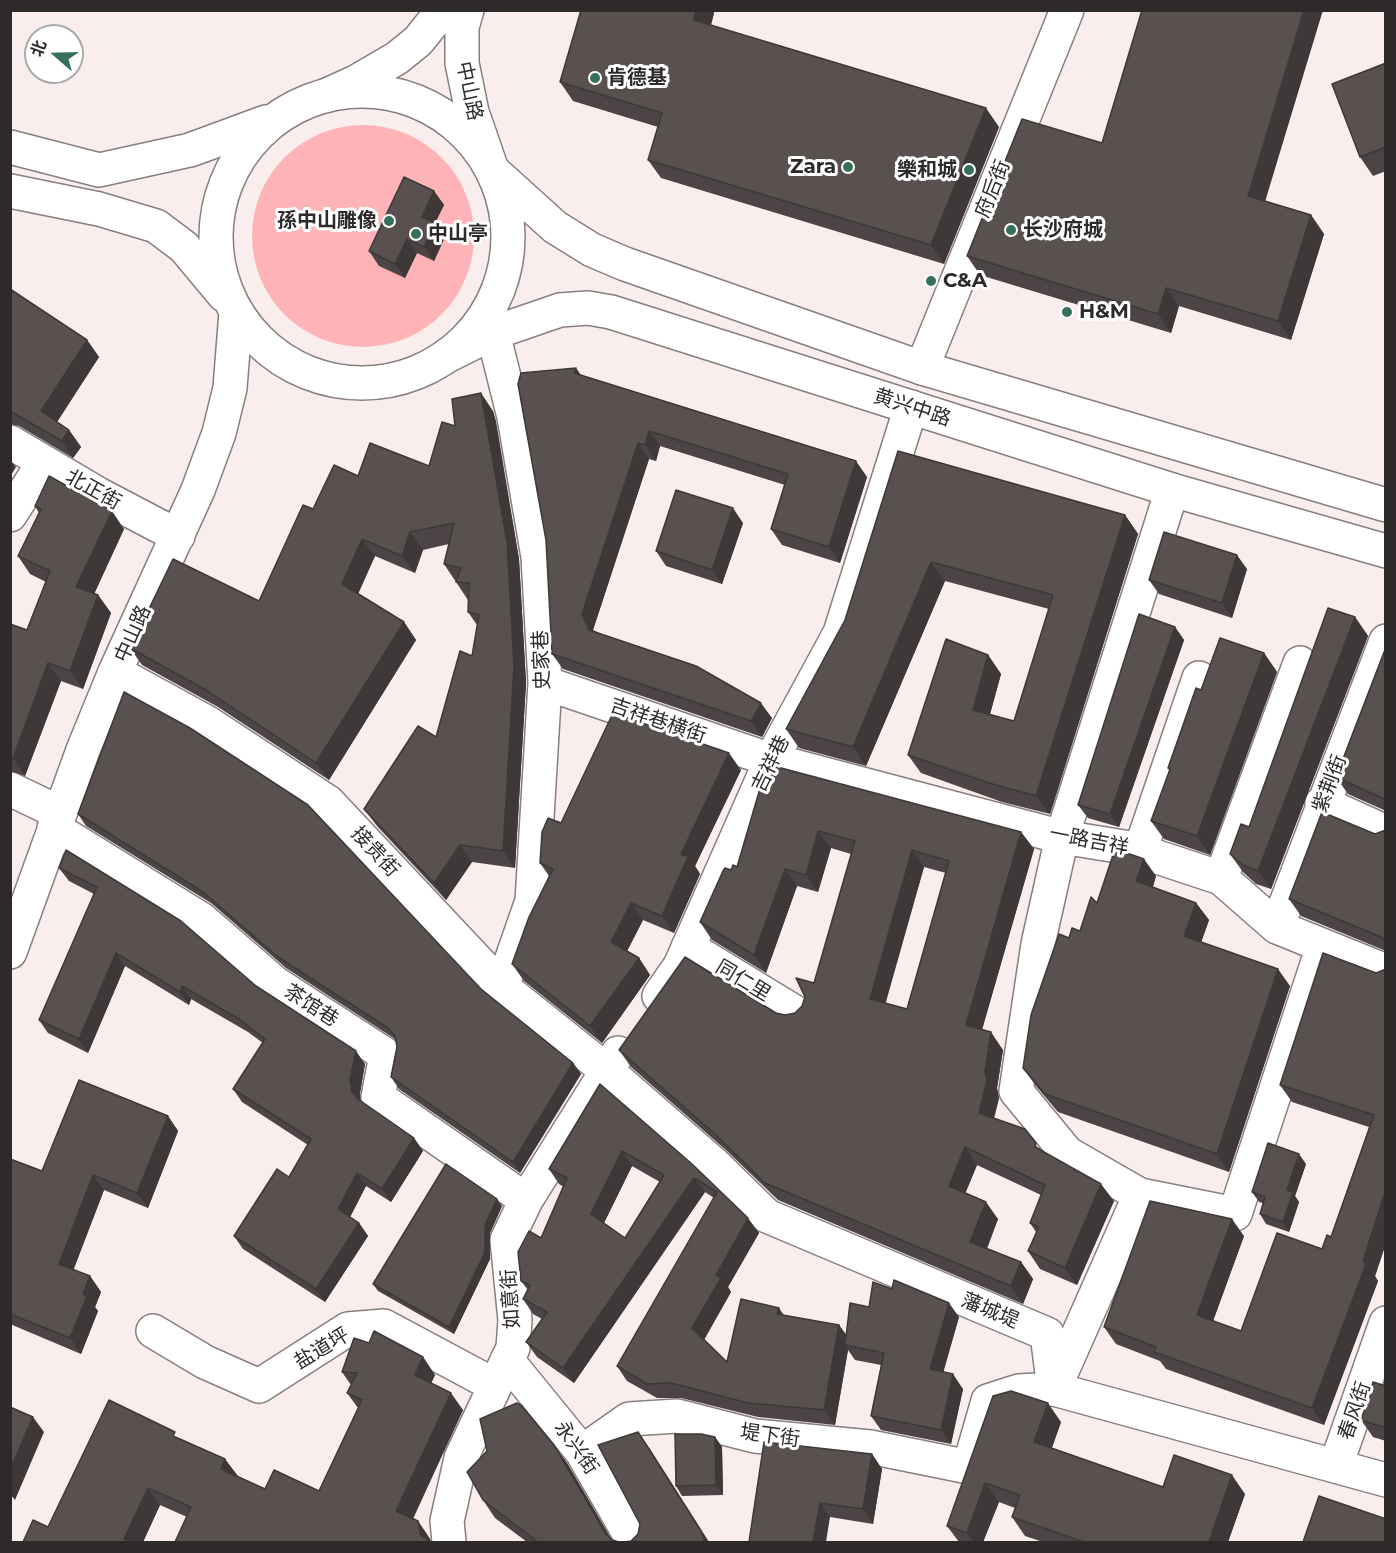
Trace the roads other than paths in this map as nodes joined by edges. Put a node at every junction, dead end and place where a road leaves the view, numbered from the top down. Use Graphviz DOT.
graph roads {
  1 [pos="443,10"];
  2 [pos="467,10"];
  3 [pos="1066,10"];
  4 [pos="327,95"];
  5 [pos="276,118"];
  6 [pos="10,147"];
  7 [pos="492,170"];
  8 [pos="10,191"];
  9 [pos="236,312"];
  10 [pos="493,333"];
  11 [pos="443,358"];
  12 [pos="922,368"];
  13 [pos="911,407"];
  14 [pos="10,442"];
  15 [pos="44,462"];
  16 [pos="1172,490"];
  17 [pos="1386,505"];
  18 [pos="10,515"];
  19 [pos="178,536"];
  20 [pos="1386,551"];
  21 [pos="1386,641"];
  22 [pos="1300,663"];
  23 [pos="115,672"];
  24 [pos="1199,678"];
  25 [pos="545,683"];
  26 [pos="771,760"];
  27 [pos="10,789"];
  28 [pos="1322,803"];
  29 [pos="57,820"];
  30 [pos="1386,832"];
  31 [pos="1062,837"];
  32 [pos="1140,851"];
  33 [pos="1221,878"];
  34 [pos="1277,927"];
  35 [pos="1323,946"];
  36 [pos="688,947"];
  37 [pos="10,952"];
  38 [pos="1386,971"];
  39 [pos="502,987"];
  40 [pos="798,1014"];
  41 [pos="606,1070"];
  42 [pos="1140,1196"];
  43 [pos="526,1200"];
  44 [pos="1386,1323"];
  45 [pos="153,1331"];
  46 [pos="501,1373"];
  47 [pos="1054,1389"];
  48 [pos="582,1452"];
  49 [pos="1335,1465"];
  50 [pos="1386,1480"];
  51 [pos="449,1542"];
  52 [pos="634,1542"];
  1 -- 4 [label="street"];
  2 -- 7 [label="street, 中山路"];
  3 -- 12 [label="street, 府后街"];
  4 -- 5 [label="street"];
  4 -- 7 [label="street"];
  5 -- 6 [label="street"];
  5 -- 9 [label="street"];
  7 -- 11 [label="street"];
  7 -- 12 [label="street, 黄兴中路"];
  8 -- 9 [label="street"];
  9 -- 11 [label="street"];
  9 -- 19 [label="street, 中山路"];
  10 -- 11 [label="street, 黄兴中路"];
  10 -- 13 [label="street, 黄兴中路"];
  10 -- 25 [label="street, 史家巷"];
  12 -- 17 [label="street, 黄兴中路"];
  13 -- 16 [label="street, 黄兴中路"];
  13 -- 26 [label="street, 吉祥巷"];
  14 -- 15 [label="street, 北正街"];
  15 -- 18 [label="street"];
  15 -- 19 [label="street, 北正街"];
  16 -- 20 [label="street, 黄兴中路"];
  16 -- 31 [label="street"];
  19 -- 23 [label="street, 中山路"];
  21 -- 28 [label="street, 紫荆街"];
  22 -- 33 [label="street"];
  23 -- 29 [label="street, 中山路"];
  23 -- 39 [label="street, 接贵街"];
  24 -- 32 [label="street"];
  25 -- 26 [label="street, 吉祥巷横街"];
  25 -- 39 [label="street, 史家巷"];
  26 -- 31 [label="street, 一路吉祥"];
  26 -- 36 [label="street, 吉祥巷"];
  27 -- 29 [label="street"];
  28 -- 30 [label="street"];
  28 -- 34 [label="street, 紫荆街"];
  29 -- 37 [label="street, 中山路"];
  29 -- 43 [label="street, 茶馆巷"];
  31 -- 32 [label="street, 一路吉祥"];
  31 -- 42 [label="street"];
  32 -- 33 [label="street, 一路吉祥"];
  33 -- 34 [label="street, 一路吉祥"];
  34 -- 35 [label="street, 一路吉祥"];
  35 -- 38 [label="street, 一路吉祥"];
  35 -- 42 [label="street"];
  36 -- 40 [label="street, 同仁里"];
  36 -- 41 [label="street, 吉祥巷"];
  39 -- 41 [label="street, 接贵街"];
  41 -- 43 [label="street, 如意街"];
  41 -- 47 [label="street, 藩城堤"];
  42 -- 47 [label="street"];
  43 -- 46 [label="street, 如意街"];
  44 -- 49 [label="street, 春风街"];
  45 -- 46 [label="street, 盐道坪"];
  46 -- 48 [label="street, 永兴街"];
  46 -- 51 [label="street, 如意街"];
  47 -- 48 [label="street, 堤下街"];
  47 -- 49 [label="street"];
  48 -- 52 [label="street, 永兴街"];
  49 -- 50 [label="street"];
}
